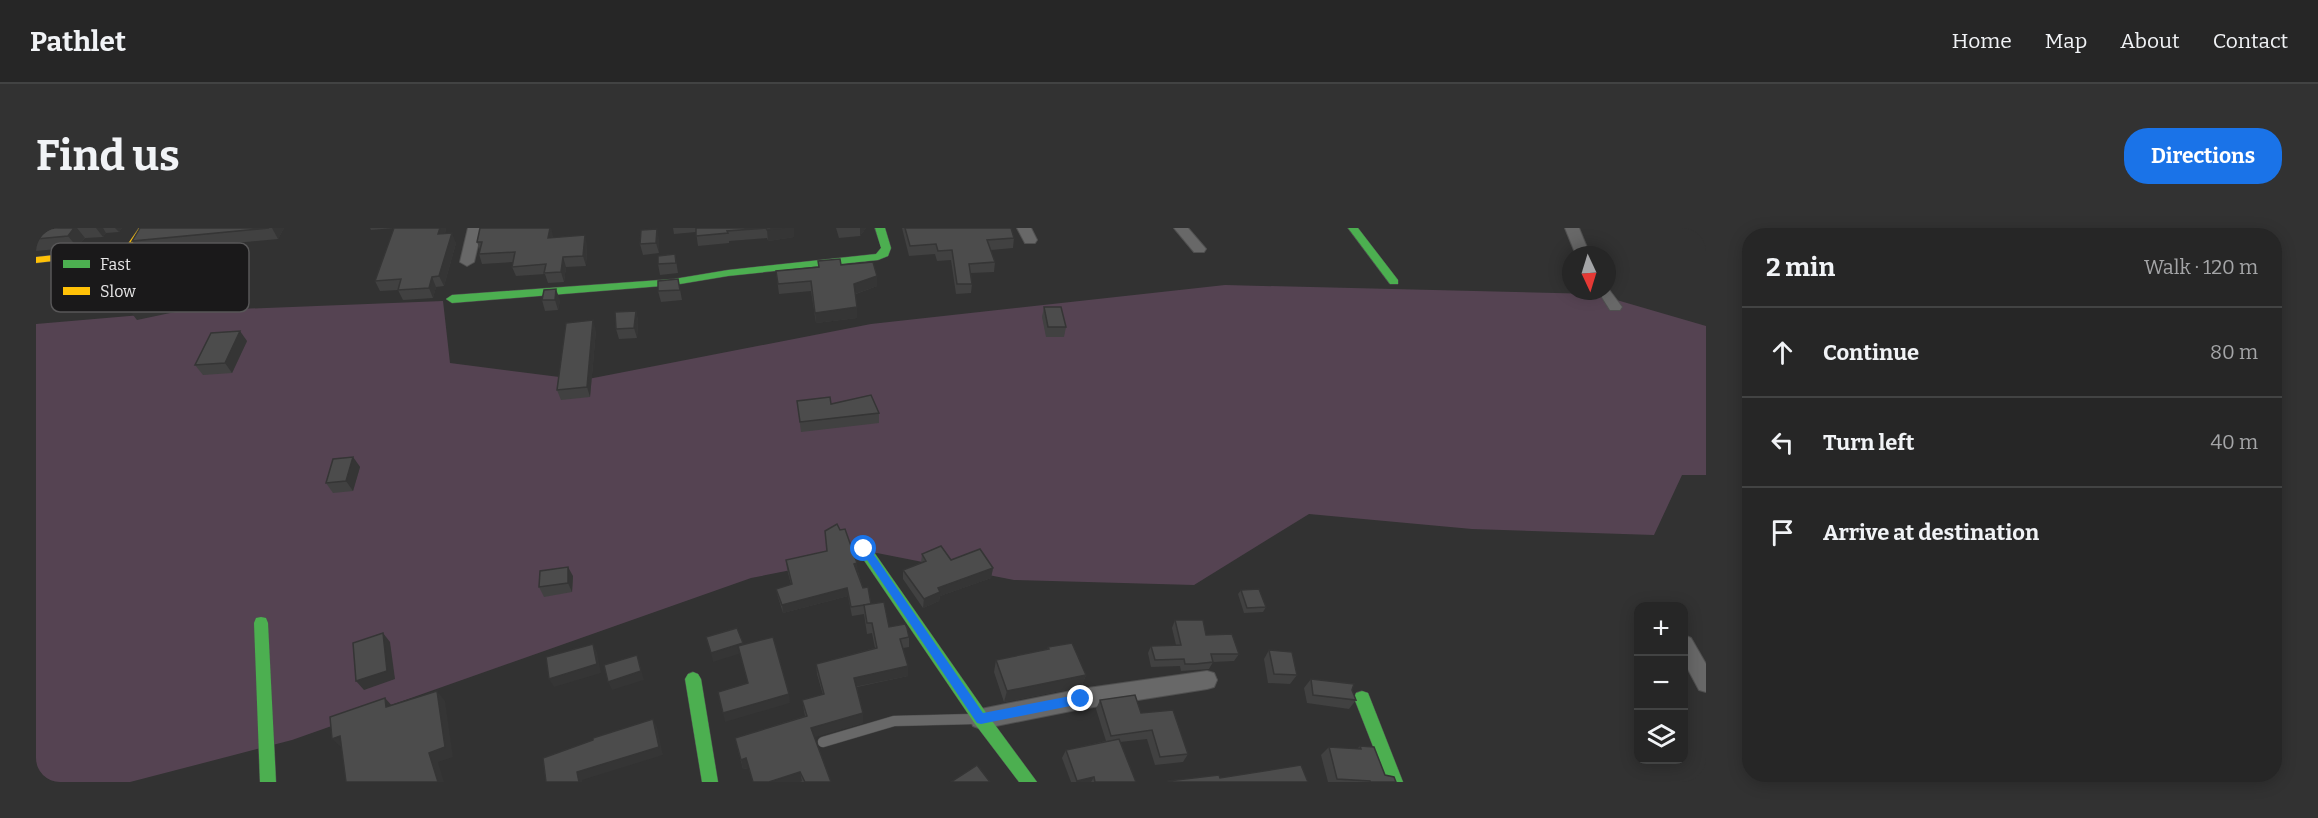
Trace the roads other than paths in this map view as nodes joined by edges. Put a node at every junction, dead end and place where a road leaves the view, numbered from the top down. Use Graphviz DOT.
graph roads {
  1 [pos="144,228"];
  2 [pos="475,228"];
  3 [pos="880,228"];
  4 [pos="1181,228"];
  5 [pos="1353,228"];
  6 [pos="1572,228"];
  7 [pos="133,243"];
  8 [pos="1579,246"];
  9 [pos="1199,249"];
  10 [pos="51,258"];
  11 [pos="36,260"];
  12 [pos="467,262"];
  13 [pos="1395,282"];
  14 [pos="452,299"];
  15 [pos="1611,300"];
  16 [pos="1615,307"];
  17 [pos="864,549"];
  18 [pos="261,623"];
  19 [pos="1688,652"];
  20 [pos="693,679"];
  21 [pos="1207,680"];
  22 [pos="1706,683"];
  23 [pos="1362,698"];
  24 [pos="981,719"];
  25 [pos="823,742"];
  26 [pos="268,782"];
  27 [pos="710,782"];
  28 [pos="1029,782"];
  29 [pos="1395,782"];
  1 -- 7 [label="street"];
  2 -- 12 [label="street"];
  3 -- 14 [label="street"];
  4 -- 9 [label="street"];
  5 -- 13 [label="street"];
  6 -- 8 [label="street"];
  10 -- 11 [label="street"];
  15 -- 16 [label="street"];
  17 -- 24 [label="street"];
  18 -- 26 [label="street"];
  19 -- 22 [label="street"];
  20 -- 27 [label="street"];
  21 -- 24 [label="street"];
  23 -- 29 [label="street"];
  24 -- 25 [label="lane"];
  24 -- 28 [label="street"];
}
